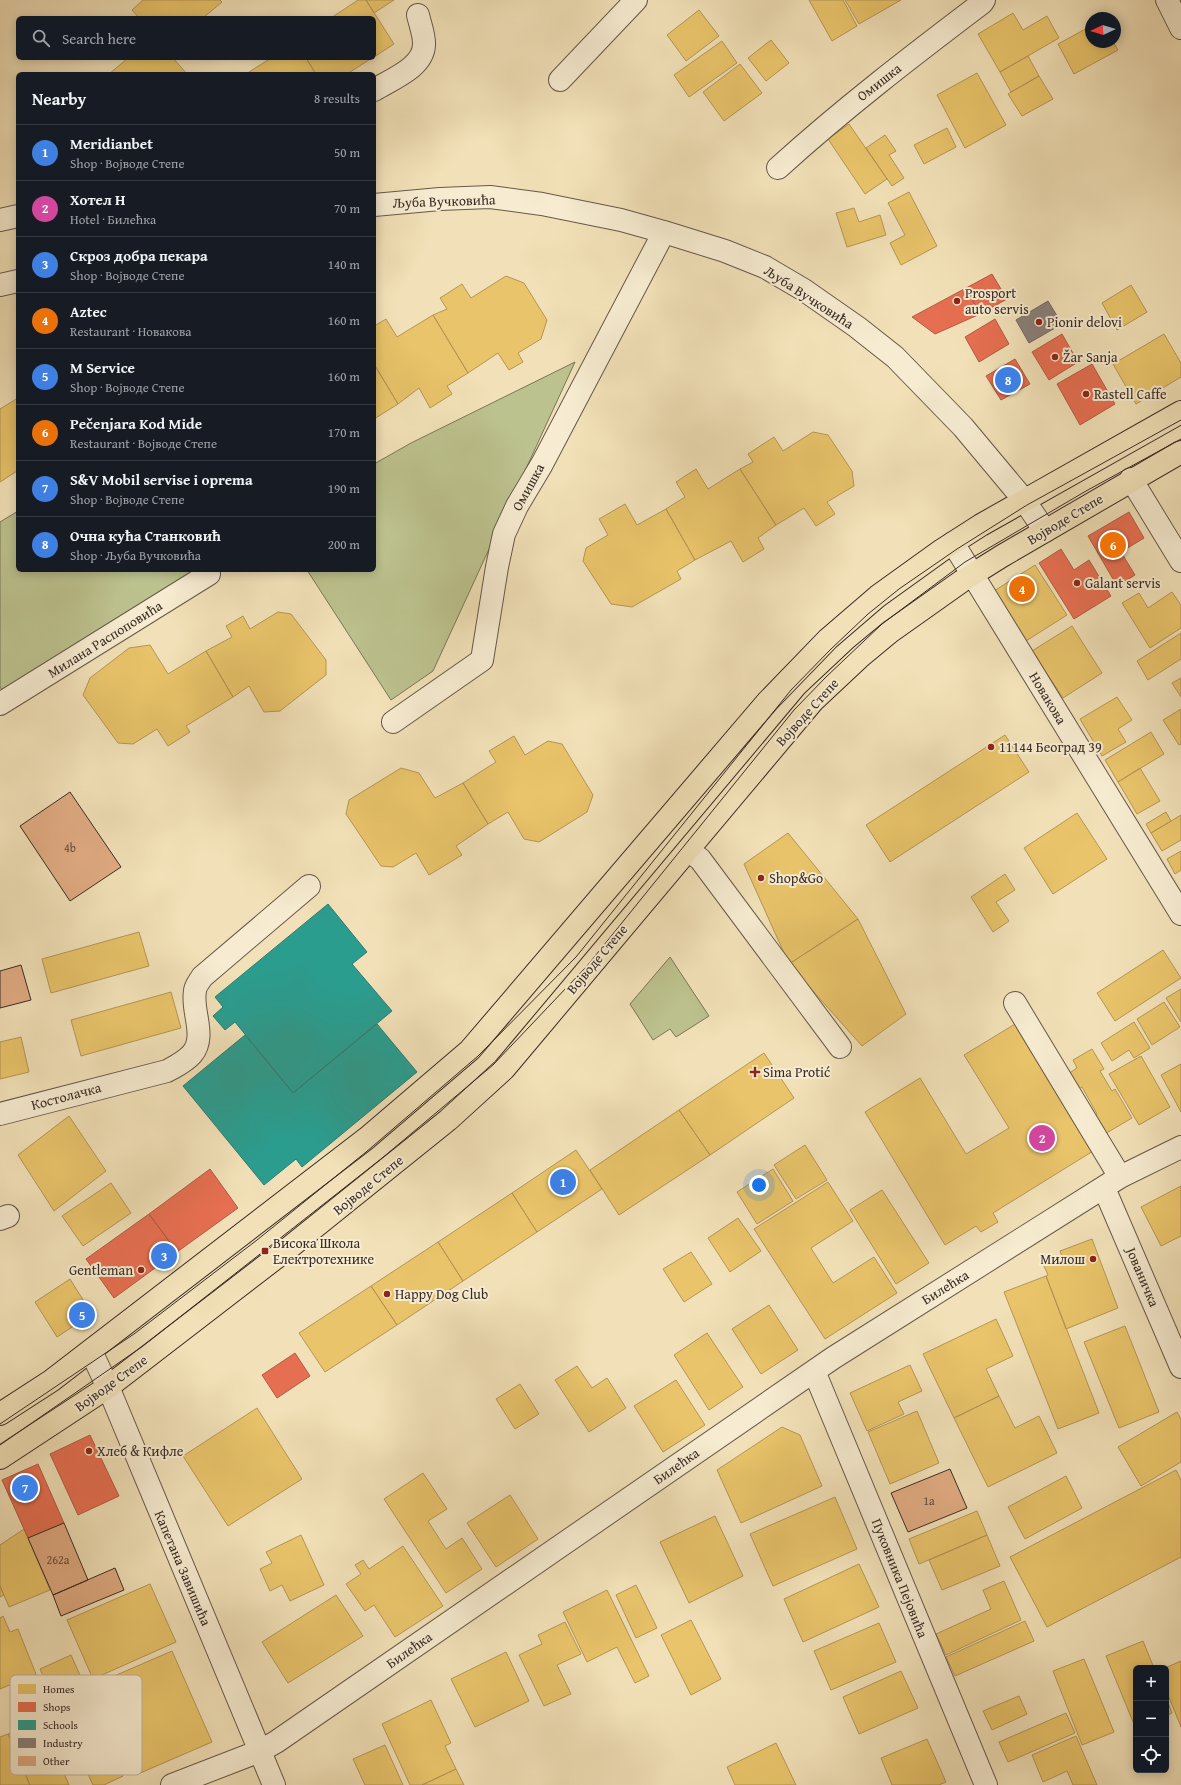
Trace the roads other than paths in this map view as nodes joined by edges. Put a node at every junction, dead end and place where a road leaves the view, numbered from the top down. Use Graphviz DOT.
graph roads {
  1 [pos="636,0"];
  2 [pos="984,0"];
  3 [pos="1167,0"];
  4 [pos="418,15"];
  5 [pos="1181,28"];
  6 [pos="560,80"];
  7 [pos="376,89"];
  8 [pos="778,168"];
  9 [pos="376,205"];
  10 [pos="16,216"];
  11 [pos="0,220"];
  12 [pos="664,232"];
  13 [pos="16,281"];
  14 [pos="0,285"];
  15 [pos="1181,412"];
  16 [pos="1181,452"];
  17 [pos="1132,479"];
  18 [pos="1024,500"];
  19 [pos="1045,531"];
  20 [pos="953,543"];
  21 [pos="1181,561"];
  22 [pos="209,574"];
  23 [pos="972,575"];
  24 [pos="0,704"];
  25 [pos="394,722"];
  26 [pos="689,850"];
  27 [pos="309,886"];
  28 [pos="1181,914"];
  29 [pos="1015,1003"];
  30 [pos="840,1047"];
  31 [pos="0,1114"];
  32 [pos="1181,1147"];
  33 [pos="1112,1182"];
  34 [pos="92,1351"];
  35 [pos="1181,1367"];
  36 [pos="814,1371"];
  37 [pos="108,1387"];
  38 [pos="0,1414"];
  39 [pos="0,1458"];
  40 [pos="260,1751"];
  41 [pos="172,1785"];
  42 [pos="274,1785"];
  43 [pos="986,1785"];
  1 -- 6 [label="street"];
  2 -- 8 [label="street, Омишка"];
  3 -- 5 [label="street"];
  4 -- 7 [label="street"];
  9 -- 12 [label="street, Љуба Вучковића"];
  10 -- 11 [label="street"];
  12 -- 18 [label="street, Љуба Вучковића"];
  12 -- 25 [label="street, Омишка"];
  13 -- 14 [label="street"];
  15 -- 18 [label="main road"];
  16 -- 17 [label="main road, Војводе Степе"];
  17 -- 19 [label="main road, Војводе Степе"];
  17 -- 21 [label="street"];
  18 -- 19 [label="street, Љуба Вучковића"];
  18 -- 20 [label="main road"];
  19 -- 23 [label="main road, Војводе Степе"];
  20 -- 23 [label="street, Новакова"];
  20 -- 34 [label="main road"];
  22 -- 24 [label="street, Милана Распоповића"];
  23 -- 26 [label="main road, Војводе Степе"];
  23 -- 28 [label="street, Новакова"];
  26 -- 30 [label="street"];
  26 -- 37 [label="main road, Војводе Степе"];
  27 -- 31 [label="street, Костолачка"];
  29 -- 33 [label="street, Јованичка"];
  32 -- 33 [label="street, Билећка"];
  33 -- 35 [label="street, Јованичка"];
  33 -- 36 [label="street, Билећка"];
  34 -- 37 [label="street, Капетана Завишића"];
  34 -- 38 [label="main road"];
  36 -- 40 [label="street, Билећка"];
  36 -- 43 [label="street, Пуковника Пејовића"];
  37 -- 39 [label="main road, Војводе Степе"];
  37 -- 40 [label="street, Капетана Завишића"];
  40 -- 41 [label="street, Билећка"];
  40 -- 42 [label="street, Капетана Завишића"];
}
